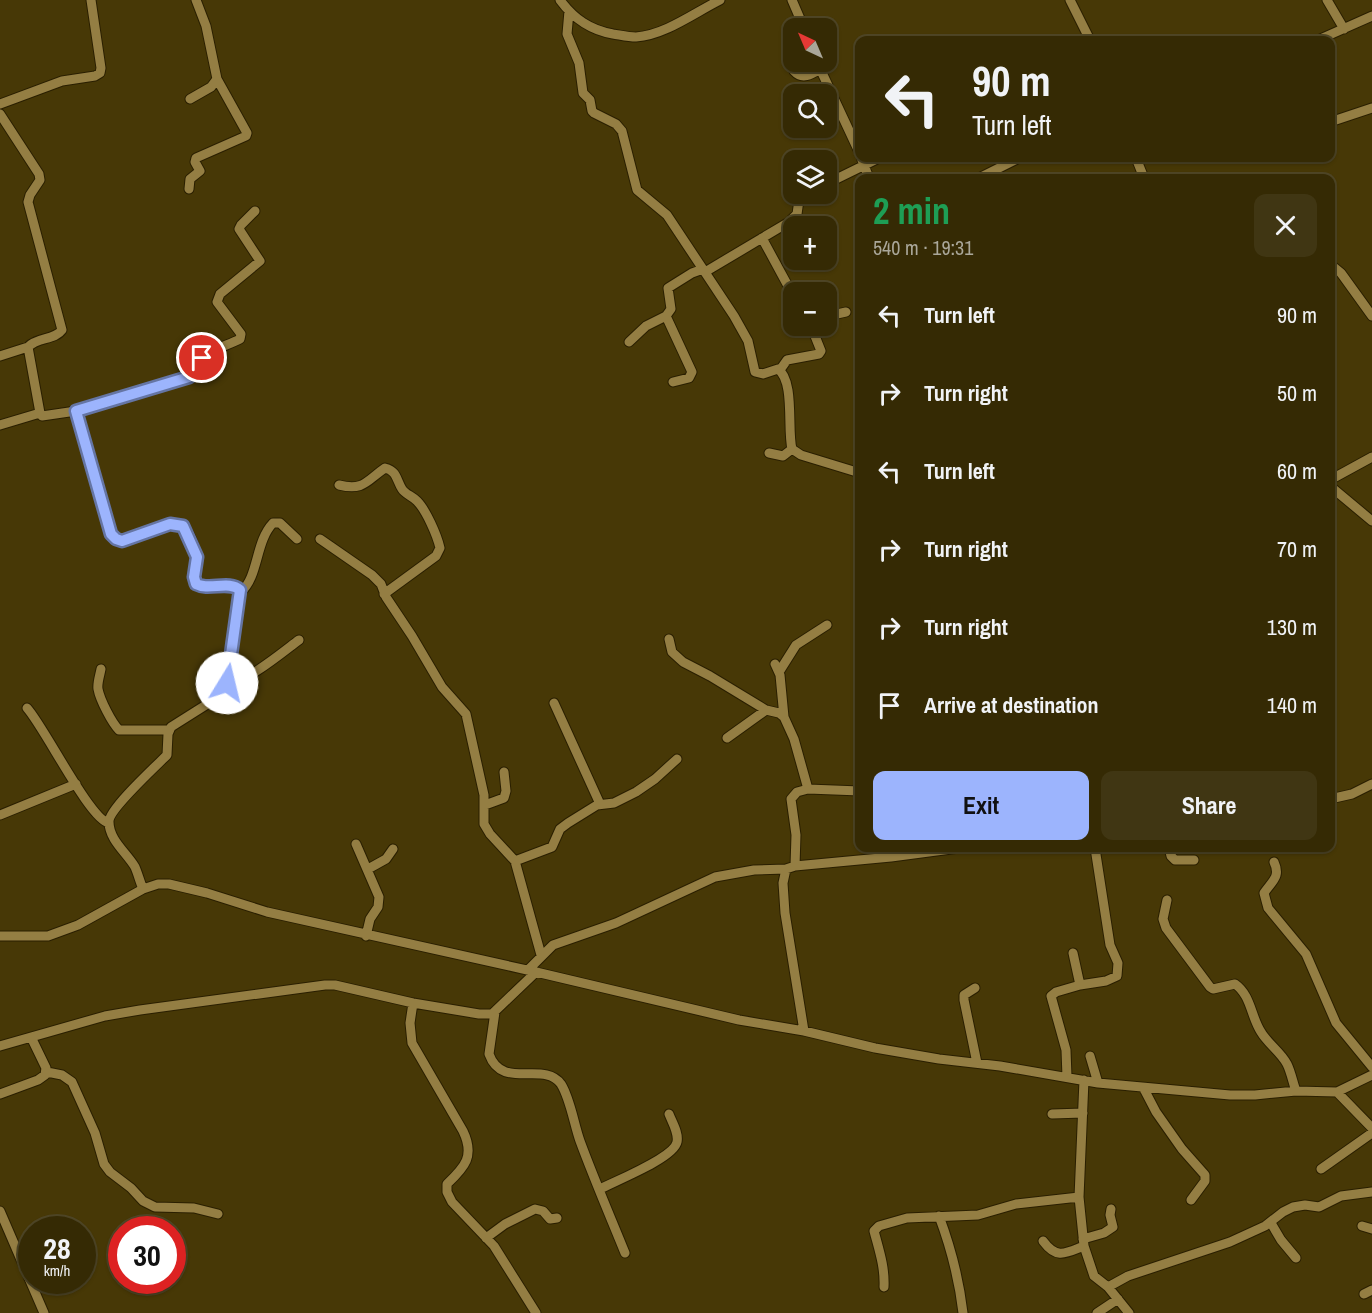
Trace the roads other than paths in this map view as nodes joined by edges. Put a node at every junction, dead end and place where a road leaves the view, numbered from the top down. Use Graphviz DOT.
graph roads {
  1 [pos="91,0"];
  2 [pos="196,0"];
  3 [pos="560,0"];
  4 [pos="720,0"];
  5 [pos="792,0"];
  6 [pos="1070,0"];
  7 [pos="1076,0"];
  8 [pos="1327,0"];
  9 [pos="569,11"];
  10 [pos="1076,12"];
  11 [pos="1372,16"];
  12 [pos="800,18"];
  13 [pos="1344,29"];
  14 [pos="1088,36"];
  15 [pos="1327,36"];
  16 [pos="795,72"];
  17 [pos="809,72"];
  18 [pos="822,72"];
  19 [pos="218,79"];
  20 [pos="190,99"];
  21 [pos="0,104"];
  22 [pos="1372,108"];
  23 [pos="0,114"];
  24 [pos="1335,120"];
  25 [pos="855,144"];
  26 [pos="858,162"];
  27 [pos="1011,162"];
  28 [pos="987,174"];
  29 [pos="837,176"];
  30 [pos="189,189"];
  31 [pos="798,204"];
  32 [pos="255,211"];
  33 [pos="762,238"];
  34 [pos="1335,268"];
  35 [pos="704,271"];
  36 [pos="786,282"];
  37 [pos="846,312"];
  38 [pos="837,314"];
  39 [pos="666,316"];
  40 [pos="1372,316"];
  41 [pos="815,336"];
  42 [pos="629,342"];
  43 [pos="28,347"];
  44 [pos="0,356"];
  45 [pos="780,370"];
  46 [pos="673,382"];
  47 [pos="76,411"];
  48 [pos="40,413"];
  49 [pos="0,425"];
  50 [pos="792,449"];
  51 [pos="769,453"];
  52 [pos="1372,457"];
  53 [pos="855,471"];
  54 [pos="1335,477"];
  55 [pos="339,485"];
  56 [pos="1335,490"];
  57 [pos="1372,521"];
  58 [pos="297,539"];
  59 [pos="320,539"];
  60 [pos="241,592"];
  61 [pos="384,594"];
  62 [pos="827,625"];
  63 [pos="669,639"];
  64 [pos="299,640"];
  65 [pos="101,669"];
  66 [pos="227,683"];
  67 [pos="554,703"];
  68 [pos="27,708"];
  69 [pos="766,710"];
  70 [pos="784,717"];
  71 [pos="169,730"];
  72 [pos="727,738"];
  73 [pos="677,759"];
  74 [pos="504,771"];
  75 [pos="76,784"];
  76 [pos="1372,784"];
  77 [pos="808,789"];
  78 [pos="855,791"];
  79 [pos="1335,798"];
  80 [pos="600,804"];
  81 [pos="485,805"];
  82 [pos="0,815"];
  83 [pos="109,824"];
  84 [pos="356,844"];
  85 [pos="393,849"];
  86 [pos="928,852"];
  87 [pos="1096,852"];
  88 [pos="1170,852"];
  89 [pos="1194,860"];
  90 [pos="515,861"];
  91 [pos="1274,862"];
  92 [pos="791,867"];
  93 [pos="368,868"];
  94 [pos="143,889"];
  95 [pos="1167,900"];
  96 [pos="0,936"];
  97 [pos="366,936"];
  98 [pos="1073,952"];
  99 [pos="541,955"];
  100 [pos="532,971"];
  101 [pos="1080,985"];
  102 [pos="975,988"];
  103 [pos="413,1003"];
  104 [pos="495,1012"];
  105 [pos="804,1031"];
  106 [pos="31,1037"];
  107 [pos="0,1046"];
  108 [pos="1090,1056"];
  109 [pos="977,1063"];
  110 [pos="1372,1067"];
  111 [pos="46,1072"];
  112 [pos="1372,1075"];
  113 [pos="1067,1077"];
  114 [pos="1084,1080"];
  115 [pos="1098,1083"];
  116 [pos="1144,1089"];
  117 [pos="1296,1091"];
  118 [pos="1337,1092"];
  119 [pos="0,1094"];
  120 [pos="1083,1113"];
  121 [pos="669,1114"];
  122 [pos="1052,1114"];
  123 [pos="1372,1128"];
  124 [pos="1372,1133"];
  125 [pos="1321,1169"];
  126 [pos="600,1189"];
  127 [pos="1372,1192"];
  128 [pos="1079,1197"];
  129 [pos="1191,1200"];
  130 [pos="1111,1209"];
  131 [pos="0,1211"];
  132 [pos="218,1214"];
  133 [pos="939,1216"];
  134 [pos="557,1218"];
  135 [pos="1271,1223"];
  136 [pos="1362,1226"];
  137 [pos="1372,1229"];
  138 [pos="486,1238"];
  139 [pos="1043,1241"];
  140 [pos="1084,1242"];
  141 [pos="625,1253"];
  142 [pos="1296,1258"];
  143 [pos="884,1287"];
  144 [pos="1108,1287"];
  145 [pos="1118,1299"];
  146 [pos="44,1313"];
  147 [pos="536,1313"];
  148 [pos="963,1313"];
  149 [pos="1096,1313"];
  150 [pos="1129,1313"];
  1 -- 21 [label="street"];
  2 -- 19 [label="street"];
  3 -- 9 [label="street"];
  4 -- 9 [label="street"];
  5 -- 12 [label="street"];
  6 -- 10 [label="street"];
  7 -- 10 [label="street"];
  8 -- 13 [label="street"];
  9 -- 35 [label="street"];
  10 -- 14 [label="street"];
  11 -- 13 [label="street"];
  13 -- 15 [label="street"];
  16 -- 17 [label="street"];
  18 -- 25 [label="street"];
  19 -- 20 [label="street"];
  19 -- 30 [label="street"];
  22 -- 24 [label="street"];
  23 -- 43 [label="street"];
  26 -- 29 [label="street"];
  27 -- 28 [label="street"];
  31 -- 33 [label="street"];
  32 -- 47 [label="street"];
  33 -- 35 [label="street"];
  33 -- 36 [label="street"];
  34 -- 40 [label="street"];
  35 -- 39 [label="street"];
  35 -- 45 [label="street"];
  37 -- 38 [label="street"];
  39 -- 42 [label="street"];
  39 -- 46 [label="street"];
  41 -- 45 [label="street"];
  43 -- 44 [label="street"];
  43 -- 48 [label="street"];
  45 -- 50 [label="street"];
  47 -- 48 [label="street"];
  47 -- 60 [label="street"];
  48 -- 49 [label="street"];
  50 -- 51 [label="street"];
  50 -- 53 [label="street"];
  52 -- 54 [label="street"];
  55 -- 61 [label="street"];
  56 -- 57 [label="street"];
  58 -- 60 [label="street"];
  59 -- 61 [label="street"];
  60 -- 66 [label="street"];
  61 -- 81 [label="street"];
  62 -- 70 [label="street"];
  63 -- 69 [label="street"];
  64 -- 66 [label="street"];
  65 -- 71 [label="street"];
  66 -- 71 [label="street"];
  67 -- 80 [label="street"];
  68 -- 75 [label="street"];
  69 -- 70 [label="street"];
  69 -- 72 [label="street"];
  70 -- 77 [label="street"];
  71 -- 83 [label="street"];
  73 -- 80 [label="street"];
  74 -- 81 [label="street"];
  75 -- 82 [label="street"];
  75 -- 83 [label="street"];
  76 -- 79 [label="street"];
  77 -- 78 [label="street"];
  77 -- 92 [label="street"];
  80 -- 90 [label="street"];
  81 -- 90 [label="street"];
  83 -- 94 [label="street"];
  84 -- 93 [label="street"];
  85 -- 93 [label="street"];
  86 -- 92 [label="street"];
  87 -- 101 [label="street"];
  88 -- 89 [label="street"];
  90 -- 99 [label="street"];
  91 -- 110 [label="street"];
  92 -- 99 [label="street"];
  92 -- 105 [label="street"];
  93 -- 97 [label="street"];
  94 -- 96 [label="street"];
  94 -- 97 [label="street"];
  95 -- 117 [label="street"];
  97 -- 100 [label="street"];
  98 -- 101 [label="street"];
  99 -- 100 [label="street"];
  100 -- 104 [label="street"];
  100 -- 105 [label="street"];
  101 -- 113 [label="street"];
  102 -- 109 [label="street"];
  103 -- 104 [label="street"];
  103 -- 106 [label="street"];
  103 -- 138 [label="street"];
  104 -- 126 [label="street"];
  105 -- 109 [label="street"];
  106 -- 107 [label="street"];
  106 -- 111 [label="street"];
  108 -- 115 [label="street"];
  109 -- 113 [label="street"];
  111 -- 119 [label="street"];
  111 -- 132 [label="street"];
  112 -- 118 [label="street"];
  113 -- 114 [label="street"];
  114 -- 115 [label="street"];
  114 -- 120 [label="street"];
  115 -- 116 [label="street"];
  116 -- 117 [label="street"];
  116 -- 129 [label="street"];
  117 -- 118 [label="street"];
  118 -- 123 [label="street"];
  120 -- 122 [label="street"];
  120 -- 128 [label="street"];
  121 -- 126 [label="street"];
  124 -- 125 [label="street"];
  126 -- 141 [label="street"];
  127 -- 135 [label="street"];
  128 -- 133 [label="street"];
  128 -- 140 [label="street"];
  130 -- 140 [label="street"];
  131 -- 146 [label="street"];
  133 -- 143 [label="street"];
  133 -- 148 [label="street"];
  134 -- 138 [label="street"];
  135 -- 142 [label="street"];
  135 -- 144 [label="street"];
  136 -- 137 [label="street"];
  138 -- 147 [label="street"];
  139 -- 140 [label="street"];
  140 -- 144 [label="street"];
  144 -- 145 [label="street"];
  145 -- 149 [label="street"];
  145 -- 150 [label="street"];
}
